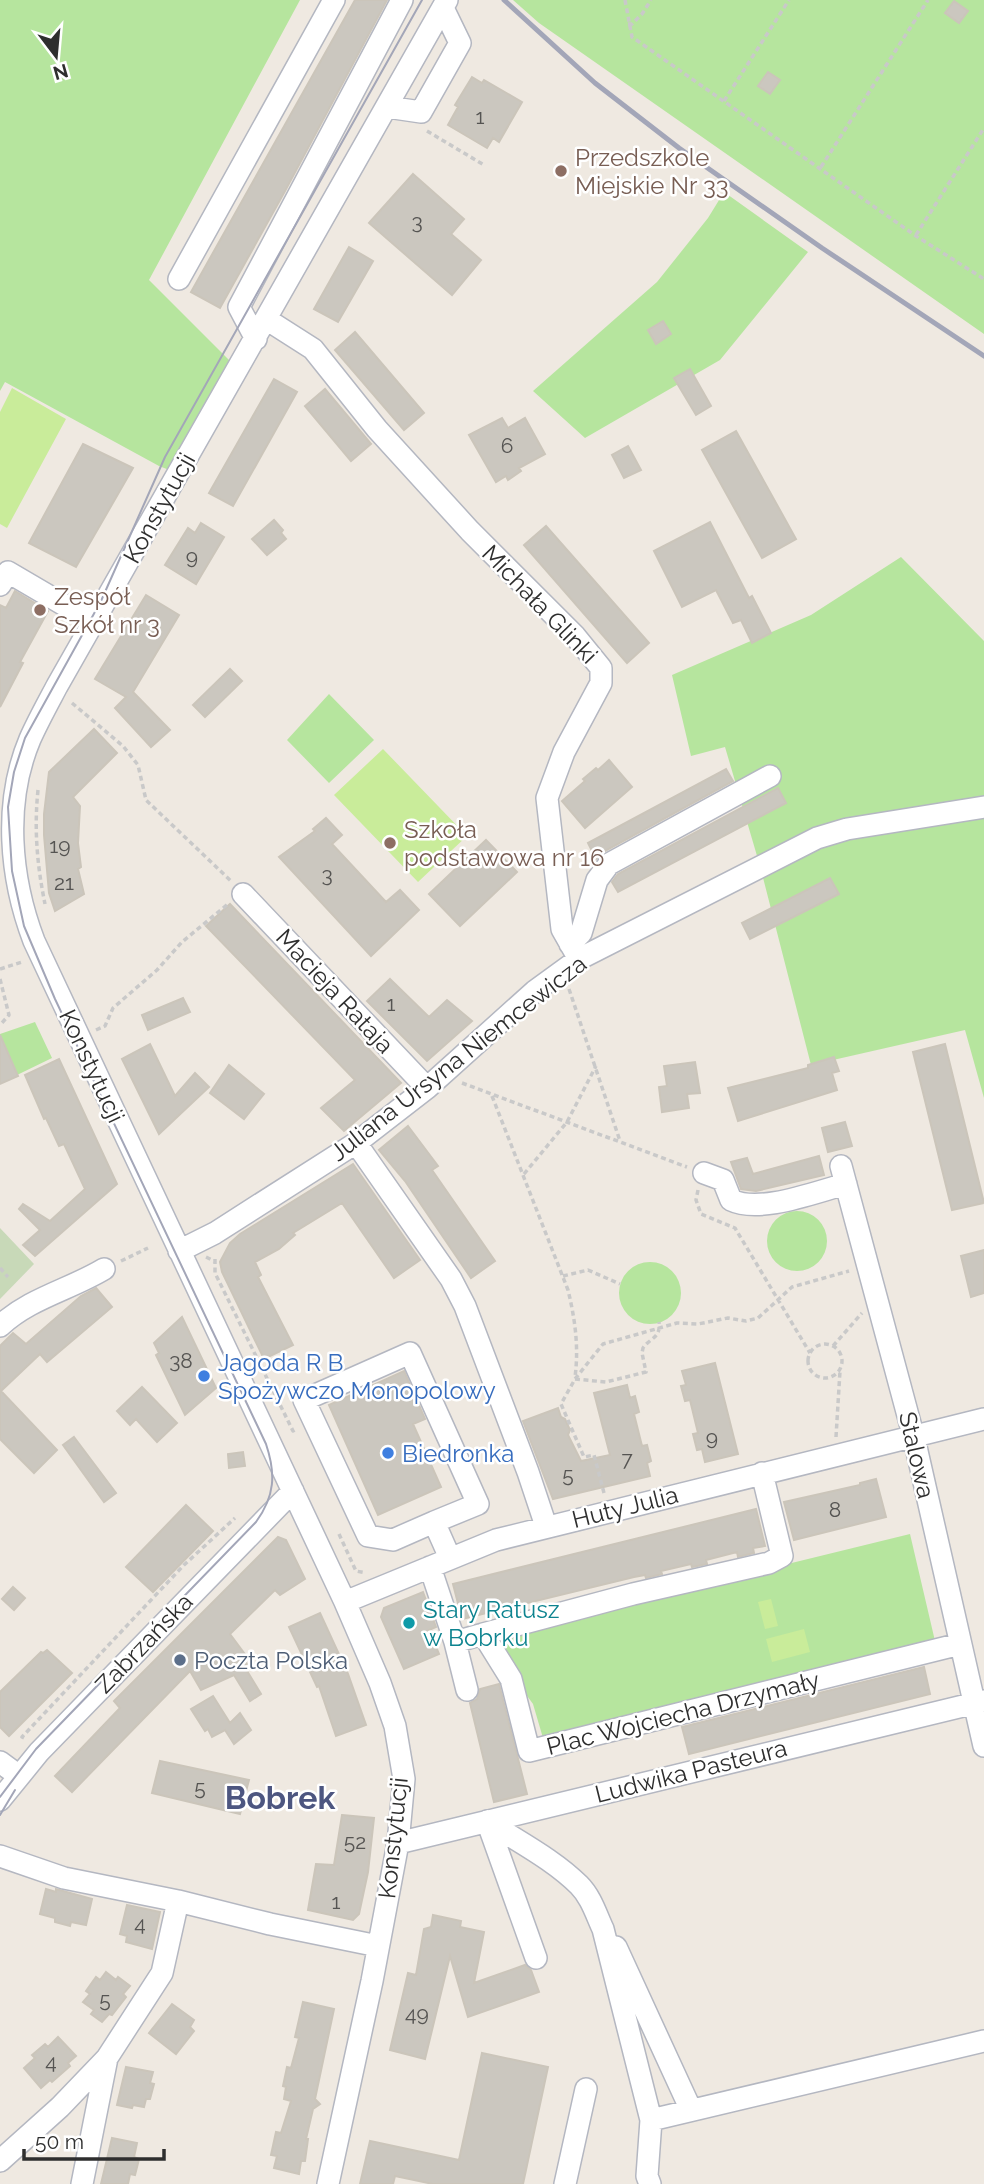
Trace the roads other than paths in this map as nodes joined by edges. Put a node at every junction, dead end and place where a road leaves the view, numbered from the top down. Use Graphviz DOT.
graph roads {
  1 [pos="334,0"];
  2 [pos="402,0"];
  3 [pos="445,4"];
  4 [pos="387,107"];
  5 [pos="179,279"];
  6 [pos="266,319"];
  7 [pos="256,338"];
  8 [pos="0,585"];
  9 [pos="95,623"];
  10 [pos="770,776"];
  11 [pos="7,789"];
  12 [pos="984,807"];
  13 [pos="243,894"];
  14 [pos="575,951"];
  15 [pos="426,1088"];
  16 [pos="356,1143"];
  17 [pos="704,1173"];
  18 [pos="179,1251"];
  19 [pos="104,1269"];
  20 [pos="0,1326"];
  21 [pos="984,1419"];
  22 [pos="914,1438"];
  23 [pos="762,1474"];
  24 [pos="293,1491"];
  25 [pos="434,1522"];
  26 [pos="546,1526"];
  27 [pos="450,1558"];
  28 [pos="430,1567"];
  29 [pos="345,1602"];
  30 [pos="483,1634"];
  31 [pos="454,1642"];
  32 [pos="960,1644"];
  33 [pos="467,1690"];
  34 [pos="979,1702"];
  35 [pos="984,1746"];
  36 [pos="0,1762"];
  37 [pos="19,1776"];
  38 [pos="0,1800"];
  39 [pos="487,1821"];
  40 [pos="398,1843"];
  41 [pos="0,1856"];
  42 [pos="178,1901"];
  43 [pos="603,1929"];
  44 [pos="378,1947"];
  45 [pos="536,1958"];
  46 [pos="984,2042"];
  47 [pos="107,2058"];
  48 [pos="586,2089"];
  49 [pos="691,2110"];
  50 [pos="651,2120"];
  51 [pos="0,2161"];
  52 [pos="82,2184"];
  53 [pos="328,2184"];
  54 [pos="565,2184"];
  55 [pos="650,2184"];
  1 -- 5 [label="street"];
  2 -- 7 [label="street"];
  3 -- 4 [label="street, Konstytucji"];
  3 -- 4 [label="street"];
  4 -- 6 [label="street, Konstytucji"];
  6 -- 7 [label="street, Konstytucji"];
  6 -- 14 [label="street, Michała Glinki"];
  7 -- 9 [label="street, Konstytucji"];
  8 -- 9 [label="street"];
  9 -- 11 [label="street, Konstytucji"];
  10 -- 14 [label="street"];
  11 -- 18 [label="street, Konstytucji"];
  12 -- 14 [label="street, Juliana Ursyna Niemcewicza"];
  13 -- 15 [label="street, Macieja Rataja"];
  14 -- 15 [label="street, Juliana Ursyna Niemcewicza"];
  15 -- 16 [label="street, Juliana Ursyna Niemcewicza"];
  16 -- 18 [label="street, Juliana Ursyna Niemcewicza"];
  16 -- 26 [label="street"];
  17 -- 22 [label="street, Stalowa"];
  18 -- 24 [label="street, Konstytucji"];
  19 -- 20 [label="street"];
  21 -- 22 [label="street, Huty Julia"];
  22 -- 23 [label="street, Huty Julia"];
  22 -- 32 [label="street, Stalowa"];
  23 -- 26 [label="street, Huty Julia"];
  23 -- 30 [label="street"];
  24 -- 29 [label="street, Konstytucji"];
  24 -- 37 [label="street, Zabrzańska"];
  25 -- 25 [label="street"];
  25 -- 27 [label="street"];
  26 -- 27 [label="street, Huty Julia"];
  27 -- 28 [label="street, Huty Julia"];
  28 -- 29 [label="street, Huty Julia"];
  28 -- 31 [label="street"];
  29 -- 40 [label="street, Konstytucji"];
  30 -- 31 [label="street"];
  30 -- 32 [label="street, Plac Wojciecha Drzymały"];
  31 -- 33 [label="street"];
  32 -- 34 [label="street, Stalowa"];
  34 -- 35 [label="street, Stalowa"];
  34 -- 39 [label="street, Ludwika Pasteura"];
  36 -- 37 [label="street"];
  37 -- 38 [label="street, Zabrzańska"];
  39 -- 40 [label="street, Ludwika Pasteura"];
  39 -- 43 [label="street"];
  39 -- 45 [label="street"];
  40 -- 44 [label="street, Konstytucji"];
  41 -- 42 [label="street"];
  42 -- 44 [label="street"];
  42 -- 47 [label="street"];
  43 -- 49 [label="street"];
  43 -- 50 [label="street"];
  44 -- 53 [label="street, Konstytucji"];
  46 -- 49 [label="street"];
  47 -- 51 [label="street"];
  47 -- 52 [label="street"];
  48 -- 54 [label="street"];
  49 -- 50 [label="street"];
  50 -- 55 [label="street"];
}
